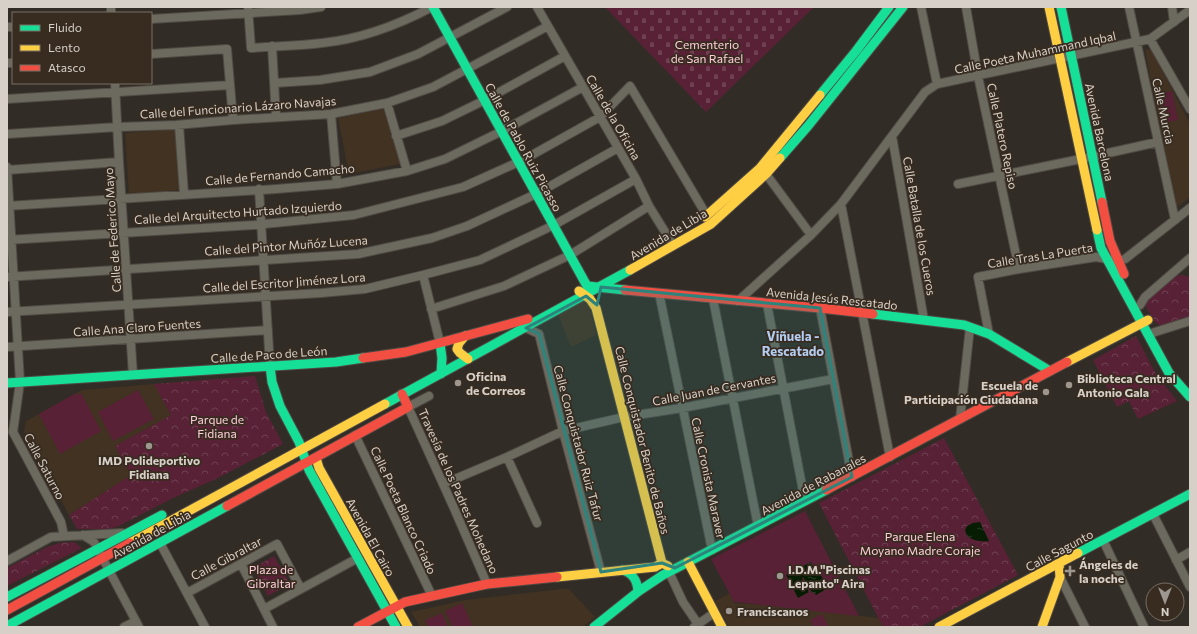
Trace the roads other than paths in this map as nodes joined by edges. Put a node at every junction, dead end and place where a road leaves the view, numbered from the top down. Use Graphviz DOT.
graph roads {
  1 [pos="321,7"];
  2 [pos="433,7"];
  3 [pos="507,7"];
  4 [pos="537,7"];
  5 [pos="889,7"];
  6 [pos="903,7"];
  7 [pos="966,7"];
  8 [pos="1050,7"];
  9 [pos="1061,7"];
  10 [pos="1130,7"];
  11 [pos="1172,7"];
  12 [pos="920,8"];
  13 [pos="248,10"];
  14 [pos="1190,10"];
  15 [pos="152,19"];
  16 [pos="1174,22"];
  17 [pos="548,26"];
  18 [pos="450,38"];
  19 [pos="1150,40"];
  20 [pos="1138,43"];
  21 [pos="272,46"];
  22 [pos="152,54"];
  23 [pos="565,56"];
  24 [pos="1071,57"];
  25 [pos="1060,59"];
  26 [pos="468,69"];
  27 [pos="978,76"];
  28 [pos="274,83"];
  29 [pos="116,84"];
  30 [pos="937,84"];
  31 [pos="230,85"];
  32 [pos="583,87"];
  33 [pos="116,92"];
  34 [pos="7,99"];
  35 [pos="485,100"];
  36 [pos="387,103"];
  37 [pos="1190,109"];
  38 [pos="331,114"];
  39 [pos="600,117"];
  40 [pos="276,118"];
  41 [pos="233,120"];
  42 [pos="180,125"];
  43 [pos="118,127"];
  44 [pos="502,131"];
  45 [pos="7,134"];
  46 [pos="396,136"];
  47 [pos="892,136"];
  48 [pos="1158,142"];
  49 [pos="618,148"];
  50 [pos="1093,157"];
  51 [pos="1081,159"];
  52 [pos="119,162"];
  53 [pos="519,162"];
  54 [pos="7,167"];
  55 [pos="7,170"];
  56 [pos="407,171"];
  57 [pos="766,174"];
  58 [pos="1000,175"];
  59 [pos="636,179"];
  60 [pos="337,184"];
  61 [pos="958,184"];
  62 [pos="259,189"];
  63 [pos="184,194"];
  64 [pos="536,194"];
  65 [pos="122,198"];
  66 [pos="841,204"];
  67 [pos="8,206"];
  68 [pos="649,206"];
  69 [pos="1190,208"];
  70 [pos="706,216"];
  71 [pos="1175,220"];
  72 [pos="261,224"];
  73 [pos="554,225"];
  74 [pos="124,233"];
  75 [pos="812,235"];
  76 [pos="9,240"];
  77 [pos="670,240"];
  78 [pos="570,255"];
  79 [pos="1106,258"];
  80 [pos="1190,258"];
  81 [pos="264,259"];
  82 [pos="1118,261"];
  83 [pos="126,269"];
  84 [pos="1019,269"];
  85 [pos="423,275"];
  86 [pos="10,276"];
  87 [pos="601,287"];
  88 [pos="584,291"];
  89 [pos="658,293"];
  90 [pos="266,296"];
  91 [pos="712,298"];
  92 [pos="738,301"];
  93 [pos="129,304"];
  94 [pos="767,304"];
  95 [pos="1140,305"];
  96 [pos="596,308"];
  97 [pos="820,308"];
  98 [pos="431,309"];
  99 [pos="11,312"];
  100 [pos="862,313"];
  101 [pos="924,320"];
  102 [pos="1190,321"];
  103 [pos="1145,322"];
  104 [pos="527,323"];
  105 [pos="970,327"];
  106 [pos="268,330"];
  107 [pos="1151,333"];
  108 [pos="989,334"];
  109 [pos="465,336"];
  110 [pos="131,339"];
  111 [pos="18,346"];
  112 [pos="440,346"];
  113 [pos="7,347"];
  114 [pos="463,358"];
  115 [pos="270,366"];
  116 [pos="441,370"];
  117 [pos="1050,371"];
  118 [pos="133,375"];
  119 [pos="833,379"];
  120 [pos="20,382"];
  121 [pos="7,383"];
  122 [pos="784,388"];
  123 [pos="1190,388"];
  124 [pos="402,394"];
  125 [pos="429,396"];
  126 [pos="1190,397"];
  127 [pos="733,398"];
  128 [pos="408,407"];
  129 [pos="682,408"];
  130 [pos="624,417"];
  131 [pos="960,419"];
  132 [pos="349,420"];
  133 [pos="563,431"];
  134 [pos="10,434"];
  135 [pos="355,435"];
  136 [pos="300,445"];
  137 [pos="507,457"];
  138 [pos="890,457"];
  139 [pos="316,458"];
  140 [pos="282,460"];
  141 [pos="306,463"];
  142 [pos="852,477"];
  143 [pos="443,484"];
  144 [pos="205,492"];
  145 [pos="1190,494"];
  146 [pos="805,501"];
  147 [pos="171,510"];
  148 [pos="1152,514"];
  149 [pos="537,523"];
  150 [pos="758,526"];
  151 [pos="127,533"];
  152 [pos="83,535"];
  153 [pos="64,536"];
  154 [pos="1103,540"];
  155 [pos="160,542"];
  156 [pos="97,549"];
  157 [pos="712,550"];
  158 [pos="1190,552"];
  159 [pos="102,557"];
  160 [pos="358,558"];
  161 [pos="1176,560"];
  162 [pos="7,561"];
  163 [pos="688,562"];
  164 [pos="1059,563"];
  165 [pos="241,564"];
  166 [pos="662,564"];
  167 [pos="109,570"];
  168 [pos="622,570"];
  169 [pos="672,570"];
  170 [pos="601,572"];
  171 [pos="1060,577"];
  172 [pos="487,584"];
  173 [pos="1190,587"];
  174 [pos="301,589"];
  175 [pos="638,591"];
  176 [pos="187,593"];
  177 [pos="432,596"];
  178 [pos="7,597"];
  179 [pos="396,606"];
  180 [pos="264,609"];
  181 [pos="7,610"];
  182 [pos="388,611"];
  183 [pos="714,613"];
  184 [pos="7,621"];
  185 [pos="19,624"];
  186 [pos="137,624"];
  187 [pos="7,626"];
  188 [pos="696,626"];
  189 [pos="124,627"];
  190 [pos="205,627"];
  191 [pos="273,627"];
  192 [pos="358,627"];
  193 [pos="396,627"];
  194 [pos="408,627"];
  195 [pos="594,627"];
  196 [pos="722,627"];
  197 [pos="939,627"];
  198 [pos="1042,627"];
  199 [pos="1085,627"];
  200 [pos="1144,627"];
  1 -- 13 [label="street"];
  2 -- 18 [label="main road, Calle de Pablo Ruiz Picasso"];
  2 -- 21 [label="street"];
  3 -- 18 [label="street"];
  4 -- 17 [label="street, Calle de la Oficina"];
  5 -- 70 [label="main road, Avenida de Libia"];
  6 -- 57 [label="main road, Avenida de Libia"];
  7 -- 27 [label="street, Calle Platero Repiso"];
  8 -- 25 [label="main road, Avenida Barcelona"];
  9 -- 24 [label="main road, Avenida Barcelona"];
  10 -- 20 [label="street, Calle Murcia"];
  11 -- 16 [label="street"];
  12 -- 30 [label="street"];
  13 -- 15 [label="street"];
  13 -- 21 [label="street"];
  14 -- 16 [label="street"];
  16 -- 19 [label="street"];
  17 -- 23 [label="street, Calle de la Oficina"];
  17 -- 26 [label="street, Calle del Funcionario Lázaro Navajas"];
  18 -- 26 [label="main road, Calle de Pablo Ruiz Picasso"];
  18 -- 28 [label="street"];
  19 -- 20 [label="street, Calle Poeta Muhammand Iqbal"];
  19 -- 37 [label="street"];
  20 -- 24 [label="street, Calle Poeta Muhammand Iqbal"];
  20 -- 48 [label="street, Calle Murcia"];
  21 -- 28 [label="street"];
  22 -- 31 [label="street"];
  23 -- 32 [label="street, Calle de la Oficina"];
  23 -- 35 [label="street"];
  24 -- 25 [label="street, Calle Poeta Muhammand Iqbal"];
  24 -- 50 [label="main road, Avenida Barcelona"];
  25 -- 27 [label="street, Calle Poeta Muhammand Iqbal"];
  25 -- 51 [label="main road, Avenida Barcelona"];
  26 -- 35 [label="main road, Calle de Pablo Ruiz Picasso"];
  26 -- 36 [label="street, Calle del Funcionario Lázaro Navajas"];
  27 -- 30 [label="street, Calle Poeta Muhammand Iqbal"];
  27 -- 58 [label="street, Calle Platero Repiso"];
  28 -- 40 [label="street"];
  29 -- 33 [label="street, Calle de Federico Mayo"];
  30 -- 47 [label="street"];
  31 -- 33 [label="street"];
  31 -- 41 [label="street"];
  32 -- 39 [label="street, Calle de la Oficina"];
  32 -- 44 [label="street, Calle de Fernando Camacho"];
  33 -- 34 [label="street"];
  33 -- 43 [label="street, Calle de Federico Mayo"];
  35 -- 44 [label="main road, Calle de Pablo Ruiz Picasso"];
  35 -- 46 [label="street"];
  36 -- 38 [label="street, Calle del Funcionario Lázaro Navajas"];
  36 -- 46 [label="street"];
  38 -- 40 [label="street, Calle del Funcionario Lázaro Navajas"];
  38 -- 60 [label="street"];
  39 -- 49 [label="street, Calle de la Oficina"];
  39 -- 53 [label="street, Calle del Arquitecto Hurtado Izquierdo"];
  39 -- 70 [label="street, Calle del Arquitecto Hurtado Izquierdo"];
  40 -- 41 [label="street, Calle del Funcionario Lázaro Navajas"];
  41 -- 42 [label="street, Calle del Funcionario Lázaro Navajas"];
  42 -- 43 [label="street, Calle del Funcionario Lázaro Navajas"];
  42 -- 63 [label="street"];
  43 -- 45 [label="street, Calle del Funcionario Lázaro Navajas"];
  43 -- 52 [label="street, Calle de Federico Mayo"];
  44 -- 53 [label="main road, Calle de Pablo Ruiz Picasso"];
  44 -- 56 [label="street, Calle de Fernando Camacho"];
  46 -- 56 [label="street"];
  47 -- 66 [label="street"];
  47 -- 101 [label="street, Calle Batalla de los Cueros"];
  48 -- 50 [label="street"];
  48 -- 71 [label="street, Calle Murcia"];
  49 -- 59 [label="street, Calle de la Oficina"];
  49 -- 64 [label="street, Calle del Pintor Muñóz Lucena"];
  50 -- 51 [label="street"];
  50 -- 82 [label="main road, Avenida Barcelona"];
  51 -- 58 [label="street"];
  51 -- 79 [label="main road, Avenida Barcelona"];
  52 -- 55 [label="street"];
  52 -- 65 [label="street, Calle de Federico Mayo"];
  53 -- 64 [label="main road, Calle de Pablo Ruiz Picasso"];
  53 -- 72 [label="street, Calle del Arquitecto Hurtado Izquierdo"];
  54 -- 55 [label="street, Calle Saturno"];
  55 -- 67 [label="street, Calle Saturno"];
  56 -- 60 [label="street, Calle de Fernando Camacho"];
  57 -- 75 [label="street"];
  57 -- 87 [label="main road, Avenida de Libia"];
  58 -- 61 [label="street"];
  58 -- 84 [label="street, Calle Platero Repiso"];
  59 -- 68 [label="street, Calle de la Oficina"];
  59 -- 73 [label="street, Calle del Escritor Jiménez Lora"];
  60 -- 62 [label="street, Calle de Fernando Camacho"];
  62 -- 63 [label="street, Calle de Fernando Camacho"];
  62 -- 72 [label="street"];
  63 -- 65 [label="street, Calle de Fernando Camacho"];
  64 -- 73 [label="main road, Calle de Pablo Ruiz Picasso"];
  64 -- 81 [label="street, Calle del Pintor Muñóz Lucena"];
  65 -- 67 [label="street, Calle de Fernando Camacho"];
  65 -- 74 [label="street, Calle de Federico Mayo"];
  66 -- 75 [label="street"];
  66 -- 100 [label="street"];
  67 -- 76 [label="street, Calle Saturno"];
  68 -- 77 [label="street, Calle de la Oficina"];
  68 -- 78 [label="street"];
  69 -- 71 [label="street"];
  70 -- 77 [label="main road, Avenida de Libia"];
  71 -- 82 [label="street"];
  72 -- 74 [label="street, Calle del Arquitecto Hurtado Izquierdo"];
  72 -- 81 [label="street"];
  73 -- 78 [label="main road, Calle de Pablo Ruiz Picasso"];
  73 -- 85 [label="street, Calle del Escritor Jiménez Lora"];
  74 -- 76 [label="street, Calle del Arquitecto Hurtado Izquierdo"];
  74 -- 83 [label="street, Calle de Federico Mayo"];
  75 -- 92 [label="street"];
  76 -- 86 [label="street, Calle Saturno"];
  77 -- 88 [label="main road, Avenida de Libia"];
  78 -- 88 [label="main road, Calle de Pablo Ruiz Picasso"];
  78 -- 98 [label="street"];
  79 -- 82 [label="street"];
  79 -- 84 [label="street, Calle Tras La Puerta"];
  79 -- 103 [label="main road, Avenida Barcelona"];
  80 -- 95 [label="street"];
  81 -- 83 [label="street, Calle del Pintor Muñóz Lucena"];
  81 -- 90 [label="street"];
  82 -- 95 [label="main road, Avenida Barcelona"];
  83 -- 86 [label="street, Calle del Pintor Muñóz Lucena"];
  83 -- 93 [label="street, Calle de Federico Mayo"];
  84 -- 108 [label="street, Calle Tras La Puerta"];
  85 -- 90 [label="street, Calle del Escritor Jiménez Lora"];
  85 -- 98 [label="street"];
  86 -- 99 [label="street, Calle Saturno"];
  87 -- 88 [label="main road"];
  87 -- 89 [label="main road, Avenida Jesús Rescatado"];
  87 -- 96 [label="main road, Calle Conquistador Benito de Baños"];
  88 -- 96 [label="main road, Calle Conquistador Benito de Baños"];
  88 -- 104 [label="main road, Avenida de Libia"];
  89 -- 91 [label="main road, Avenida Jesús Rescatado"];
  89 -- 129 [label="street, Calle Cronista Maraver"];
  90 -- 93 [label="street, Calle del Escritor Jiménez Lora"];
  90 -- 106 [label="street"];
  91 -- 92 [label="main road, Avenida Jesús Rescatado"];
  91 -- 127 [label="street"];
  92 -- 94 [label="main road, Avenida Jesús Rescatado"];
  93 -- 99 [label="street, Calle del Escritor Jiménez Lora"];
  93 -- 110 [label="street, Calle de Federico Mayo"];
  94 -- 97 [label="main road, Avenida Jesús Rescatado"];
  94 -- 122 [label="street"];
  95 -- 103 [label="main road, Avenida Barcelona"];
  96 -- 130 [label="main road, Calle Conquistador Benito de Baños"];
  97 -- 100 [label="main road, Avenida Jesús Rescatado"];
  97 -- 119 [label="street"];
  98 -- 112 [label="street"];
  99 -- 111 [label="street, Calle Saturno"];
  100 -- 101 [label="main road, Avenida Jesús Rescatado"];
  100 -- 138 [label="street"];
  101 -- 105 [label="main road, Avenida Jesús Rescatado"];
  102 -- 107 [label="street"];
  103 -- 107 [label="main road, Avenida Barcelona"];
  103 -- 117 [label="main road, Avenida de Rabanales"];
  104 -- 109 [label="main road, Calle de Paco de León"];
  104 -- 114 [label="main road, Avenida de Libia"];
  104 -- 133 [label="street, Calle Conquistador Ruiz Tafur"];
  105 -- 108 [label="main road, Avenida Jesús Rescatado"];
  105 -- 131 [label="street"];
  106 -- 110 [label="street, Calle Ana Claro Fuentes"];
  106 -- 115 [label="street"];
  107 -- 123 [label="main road"];
  107 -- 126 [label="main road, Avenida Barcelona"];
  108 -- 117 [label="main road, Avenida Jesús Rescatado"];
  109 -- 112 [label="main road, Calle de Paco de León"];
  109 -- 114 [label="main road"];
  110 -- 111 [label="street, Calle Ana Claro Fuentes"];
  110 -- 118 [label="street, Calle de Federico Mayo"];
  111 -- 113 [label="street, Calle Ana Claro Fuentes"];
  111 -- 120 [label="street, Calle Saturno"];
  112 -- 114 [label="main road"];
  112 -- 115 [label="main road, Calle de Paco de León"];
  112 -- 116 [label="main road"];
  114 -- 116 [label="main road, Avenida de Libia"];
  115 -- 118 [label="main road, Calle de Paco de León"];
  115 -- 136 [label="main road"];
  116 -- 124 [label="main road, Avenida de Libia"];
  116 -- 132 [label="main road, Avenida de Libia"];
  117 -- 131 [label="main road, Avenida de Rabanales"];
  118 -- 120 [label="main road, Calle de Paco de León"];
  119 -- 122 [label="street, Calle Juan de Cervantes"];
  119 -- 142 [label="street"];
  120 -- 121 [label="main road, Calle de Paco de León"];
  120 -- 134 [label="street, Calle Saturno"];
  122 -- 127 [label="street, Calle Juan de Cervantes"];
  122 -- 146 [label="street"];
  124 -- 128 [label="main road"];
  124 -- 132 [label="main road, Avenida de Libia"];
  125 -- 128 [label="street, Avenida de Libia"];
  127 -- 129 [label="street, Calle Juan de Cervantes"];
  127 -- 150 [label="street"];
  128 -- 135 [label="main road, Avenida de Libia"];
  128 -- 143 [label="street, Travesía de los Padres Mohedano"];
  129 -- 130 [label="street, Calle Juan de Cervantes"];
  129 -- 157 [label="street, Calle Cronista Maraver"];
  130 -- 133 [label="street, Calle Juan de Cervantes"];
  130 -- 166 [label="main road, Calle Conquistador Benito de Baños"];
  131 -- 138 [label="main road, Avenida de Rabanales"];
  132 -- 135 [label="main road"];
  132 -- 136 [label="main road, Avenida de Libia"];
  133 -- 137 [label="street, Calle Juan de Cervantes"];
  133 -- 170 [label="street, Calle Conquistador Ruiz Tafur"];
  134 -- 153 [label="street, Calle Saturno"];
  135 -- 139 [label="main road, Avenida de Libia"];
  135 -- 177 [label="street, Calle Poeta Blanco Criado"];
  136 -- 140 [label="main road, Avenida de Libia"];
  136 -- 141 [label="main road"];
  136 -- 144 [label="main road, Avenida de Libia"];
  137 -- 143 [label="street, Calle Juan de Cervantes"];
  137 -- 149 [label="street"];
  138 -- 142 [label="main road, Avenida de Rabanales"];
  139 -- 141 [label="main road, Avenida de Libia"];
  139 -- 179 [label="main road, Avenida El Cairo"];
  140 -- 141 [label="main road"];
  140 -- 159 [label="main road, Avenida de Libia"];
  141 -- 155 [label="main road, Avenida de Libia"];
  141 -- 160 [label="main road, Avenida El Cairo"];
  142 -- 146 [label="main road, Avenida de Rabanales"];
  143 -- 172 [label="street, Travesía de los Padres Mohedano"];
  145 -- 148 [label="main road, Calle Sagunto"];
  146 -- 150 [label="main road, Avenida de Rabanales"];
  147 -- 151 [label="main road, Avenida de Libia"];
  148 -- 154 [label="main road, Calle Sagunto"];
  148 -- 161 [label="street"];
  150 -- 157 [label="main road, Avenida de Rabanales"];
  151 -- 152 [label="street, Avenida de Libia"];
  151 -- 156 [label="main road, Avenida de Libia"];
  152 -- 153 [label="street, Avenida de Libia"];
  152 -- 156 [label="street, Avenida de Libia"];
  153 -- 162 [label="street, Avenida de Libia"];
  154 -- 164 [label="main road, Calle Sagunto"];
  154 -- 200 [label="street"];
  155 -- 167 [label="main road, Avenida de Libia"];
  155 -- 176 [label="street"];
  156 -- 159 [label="street, Avenida de Libia"];
  156 -- 178 [label="main road, Avenida de Libia"];
  157 -- 163 [label="main road, Avenida de Rabanales"];
  158 -- 161 [label="street"];
  159 -- 167 [label="street"];
  159 -- 181 [label="main road, Avenida de Libia"];
  160 -- 174 [label="street"];
  160 -- 182 [label="main road, Avenida El Cairo"];
  161 -- 173 [label="street"];
  163 -- 169 [label="main road, Avenida de Rabanales"];
  163 -- 183 [label="main road"];
  164 -- 171 [label="main road"];
  164 -- 197 [label="main road, Calle Sagunto"];
  165 -- 174 [label="street, Calle Gibraltar"];
  165 -- 176 [label="street, Calle Gibraltar"];
  165 -- 180 [label="street"];
  166 -- 168 [label="main road"];
  166 -- 169 [label="main road"];
  167 -- 185 [label="main road, Avenida de Libia"];
  167 -- 186 [label="street"];
  168 -- 170 [label="main road"];
  168 -- 175 [label="main road"];
  169 -- 175 [label="main road, Avenida de Rabanales"];
  169 -- 188 [label="street"];
  170 -- 172 [label="main road"];
  171 -- 198 [label="main road"];
  171 -- 199 [label="street"];
  172 -- 177 [label="main road"];
  174 -- 180 [label="street"];
  175 -- 195 [label="main road, Avenida de Rabanales"];
  176 -- 190 [label="street"];
  177 -- 179 [label="main road"];
  179 -- 182 [label="main road"];
  179 -- 194 [label="main road, Avenida El Cairo"];
  180 -- 191 [label="street"];
  182 -- 192 [label="main road"];
  182 -- 193 [label="main road, Avenida El Cairo"];
  183 -- 188 [label="street"];
  183 -- 196 [label="main road"];
  184 -- 185 [label="main road"];
  185 -- 187 [label="main road, Avenida de Libia"];
  186 -- 189 [label="street"];
}
